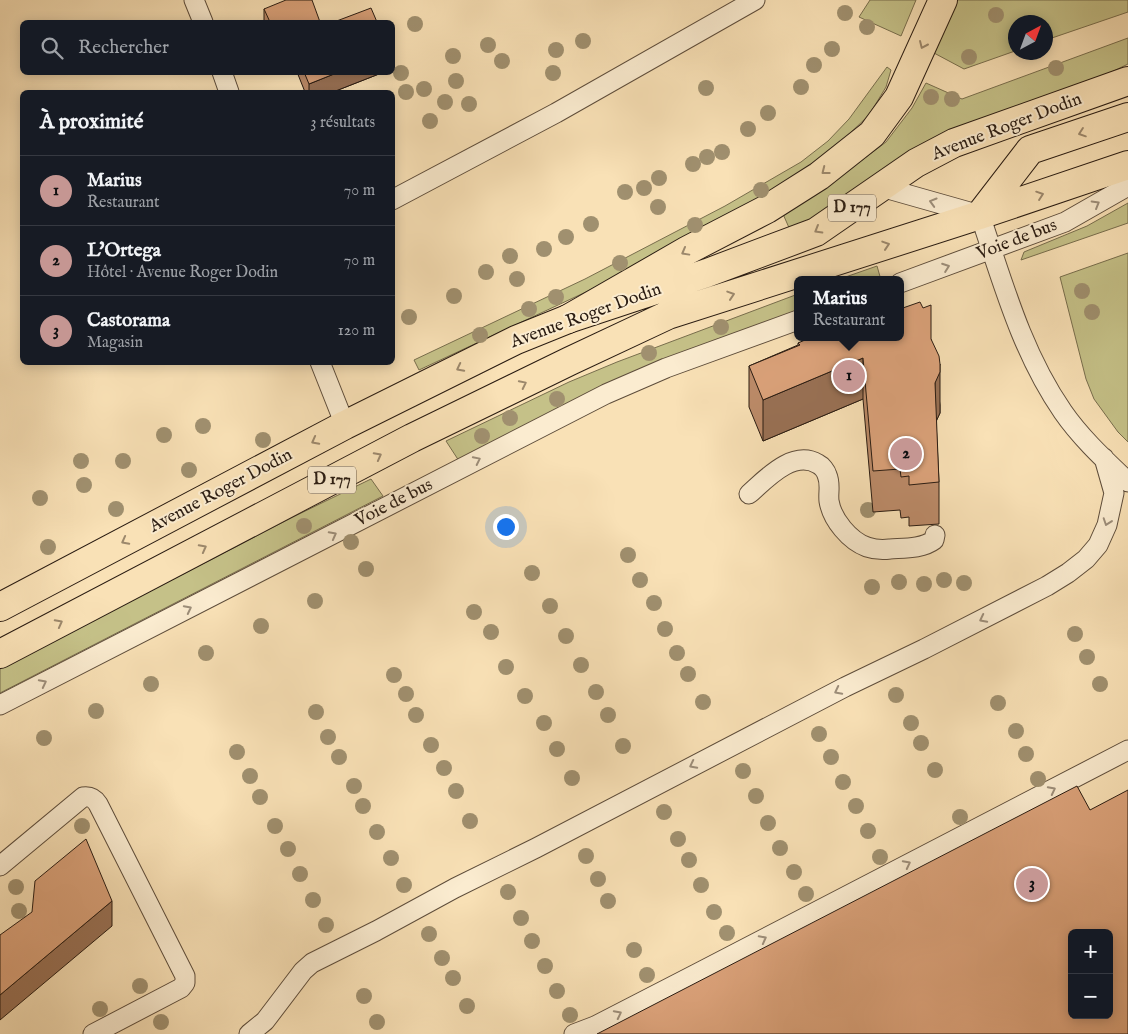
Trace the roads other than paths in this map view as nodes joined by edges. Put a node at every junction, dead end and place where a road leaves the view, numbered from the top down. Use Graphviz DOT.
graph roads {
  1 [pos="194,0"];
  2 [pos="754,0"];
  3 [pos="943,0"];
  4 [pos="202,20"];
  5 [pos="223,75"];
  6 [pos="1128,81"];
  7 [pos="228,90"];
  8 [pos="1128,117"];
  9 [pos="1128,165"];
  10 [pos="1128,186"];
  11 [pos="880,188"];
  12 [pos="395,198"];
  13 [pos="980,215"];
  14 [pos="992,250"];
  15 [pos="904,282"];
  16 [pos="568,319"];
  17 [pos="794,321"];
  18 [pos="321,365"];
  19 [pos="345,425"];
  20 [pos="1104,458"];
  21 [pos="1128,482"];
  22 [pos="749,494"];
  23 [pos="935,535"];
  24 [pos="0,606"];
  25 [pos="0,654"];
  26 [pos="0,705"];
  27 [pos="1128,750"];
  28 [pos="0,866"];
  29 [pos="92,1034"];
  30 [pos="249,1034"];
  31 [pos="574,1034"];
  1 -- 4 [label="lane"];
  2 -- 12 [label="lane"];
  3 -- 16 [label="main road, one-way"];
  5 -- 7 [label="lane"];
  6 -- 11 [label="main road, Avenue Roger Dodin / D 177"];
  8 -- 13 [label="main road, one-way"];
  13 -- 9 [label="main road, Avenue Roger Dodin / D 177, one-way"];
  14 -- 10 [label="lane, Voie de bus, one-way"];
  13 -- 11 [label="lane, one-way"];
  11 -- 16 [label="main road, Avenue Roger Dodin / D 177, one-way"];
  13 -- 14 [label="lane"];
  25 -- 13 [label="main road, Avenue Roger Dodin / D 177, one-way"];
  15 -- 14 [label="lane, Voie de bus, one-way"];
  14 -- 20 [label="lane"];
  16 -- 19 [label="main road, Avenue Roger Dodin / D 177, one-way"];
  26 -- 17 [label="lane, Voie de bus, one-way"];
  18 -- 19 [label="lane"];
  19 -- 24 [label="main road, Avenue Roger Dodin / D 177, one-way"];
  20 -- 21 [label="lane"];
  20 -- 30 [label="lane, one-way"];
  22 -- 23 [label="lane"];
  31 -- 27 [label="lane, one-way"];
  28 -- 29 [label="lane"];
}
